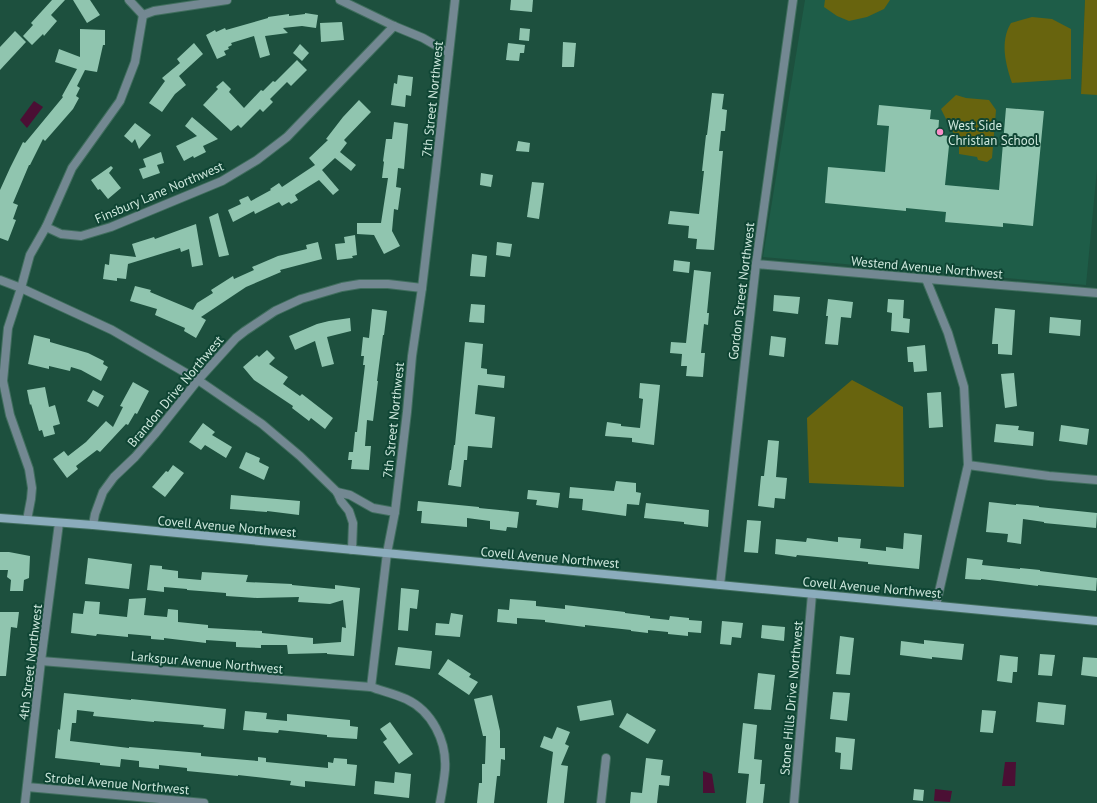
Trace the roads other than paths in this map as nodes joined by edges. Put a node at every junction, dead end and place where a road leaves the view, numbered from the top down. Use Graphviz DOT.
graph roads {
  1 [pos="129,0"];
  2 [pos="227,0"];
  3 [pos="340,0"];
  4 [pos="455,0"];
  5 [pos="793,0"];
  6 [pos="143,15"];
  7 [pos="394,26"];
  8 [pos="449,53"];
  9 [pos="46,227"];
  10 [pos="756,264"];
  11 [pos="926,279"];
  12 [pos="0,280"];
  13 [pos="21,288"];
  14 [pos="422,288"];
  15 [pos="1097,293"];
  16 [pos="198,380"];
  17 [pos="968,465"];
  18 [pos="1097,480"];
  19 [pos="337,492"];
  20 [pos="395,512"];
  21 [pos="0,518"];
  22 [pos="27,520"];
  23 [pos="59,523"];
  24 [pos="93,526"];
  25 [pos="352,550"];
  26 [pos="387,553"];
  27 [pos="720,585"];
  28 [pos="812,594"];
  29 [pos="936,605"];
  30 [pos="1097,621"];
  31 [pos="41,661"];
  32 [pos="371,687"];
  33 [pos="606,758"];
  34 [pos="27,787"];
  35 [pos="25,803"];
  36 [pos="204,803"];
  37 [pos="440,803"];
  38 [pos="601,803"];
  39 [pos="794,803"];
  1 -- 6 [label="street"];
  2 -- 6 [label="street"];
  3 -- 7 [label="street"];
  4 -- 8 [label="street, 7th Street Northwest"];
  5 -- 10 [label="street, Gordon Street Northwest"];
  6 -- 9 [label="street"];
  7 -- 8 [label="street"];
  7 -- 9 [label="street, Finsbury Lane Northwest"];
  8 -- 14 [label="street, 7th Street Northwest"];
  9 -- 13 [label="street"];
  10 -- 11 [label="street, Westend Avenue Northwest"];
  10 -- 27 [label="street, Gordon Street Northwest"];
  11 -- 15 [label="street, Westend Avenue Northwest"];
  11 -- 17 [label="street"];
  12 -- 13 [label="street"];
  13 -- 16 [label="street"];
  13 -- 22 [label="street"];
  14 -- 16 [label="street, Brandon Drive Northwest"];
  14 -- 20 [label="street, 7th Street Northwest"];
  16 -- 19 [label="street"];
  16 -- 24 [label="street, Brandon Drive Northwest"];
  17 -- 18 [label="street"];
  17 -- 29 [label="street"];
  19 -- 20 [label="street"];
  19 -- 25 [label="street"];
  20 -- 26 [label="street, 7th Street Northwest"];
  21 -- 22 [label="street, Covell Avenue Northwest"];
  22 -- 23 [label="street, Covell Avenue Northwest"];
  23 -- 24 [label="street, Covell Avenue Northwest"];
  23 -- 31 [label="street, 4th Street Northwest"];
  24 -- 25 [label="street, Covell Avenue Northwest"];
  25 -- 26 [label="street, Covell Avenue Northwest"];
  26 -- 27 [label="street, Covell Avenue Northwest"];
  26 -- 32 [label="street, 7th Street Northwest"];
  27 -- 28 [label="street, Covell Avenue Northwest"];
  28 -- 29 [label="street, Covell Avenue Northwest"];
  28 -- 39 [label="street, Stone Hills Drive Northwest"];
  29 -- 30 [label="street, Covell Avenue Northwest"];
  31 -- 32 [label="street, Larkspur Avenue Northwest"];
  31 -- 34 [label="street, 4th Street Northwest"];
  32 -- 37 [label="street"];
  33 -- 38 [label="street"];
  34 -- 35 [label="street, 4th Street Northwest"];
  34 -- 36 [label="street, Strobel Avenue Northwest"];
}
